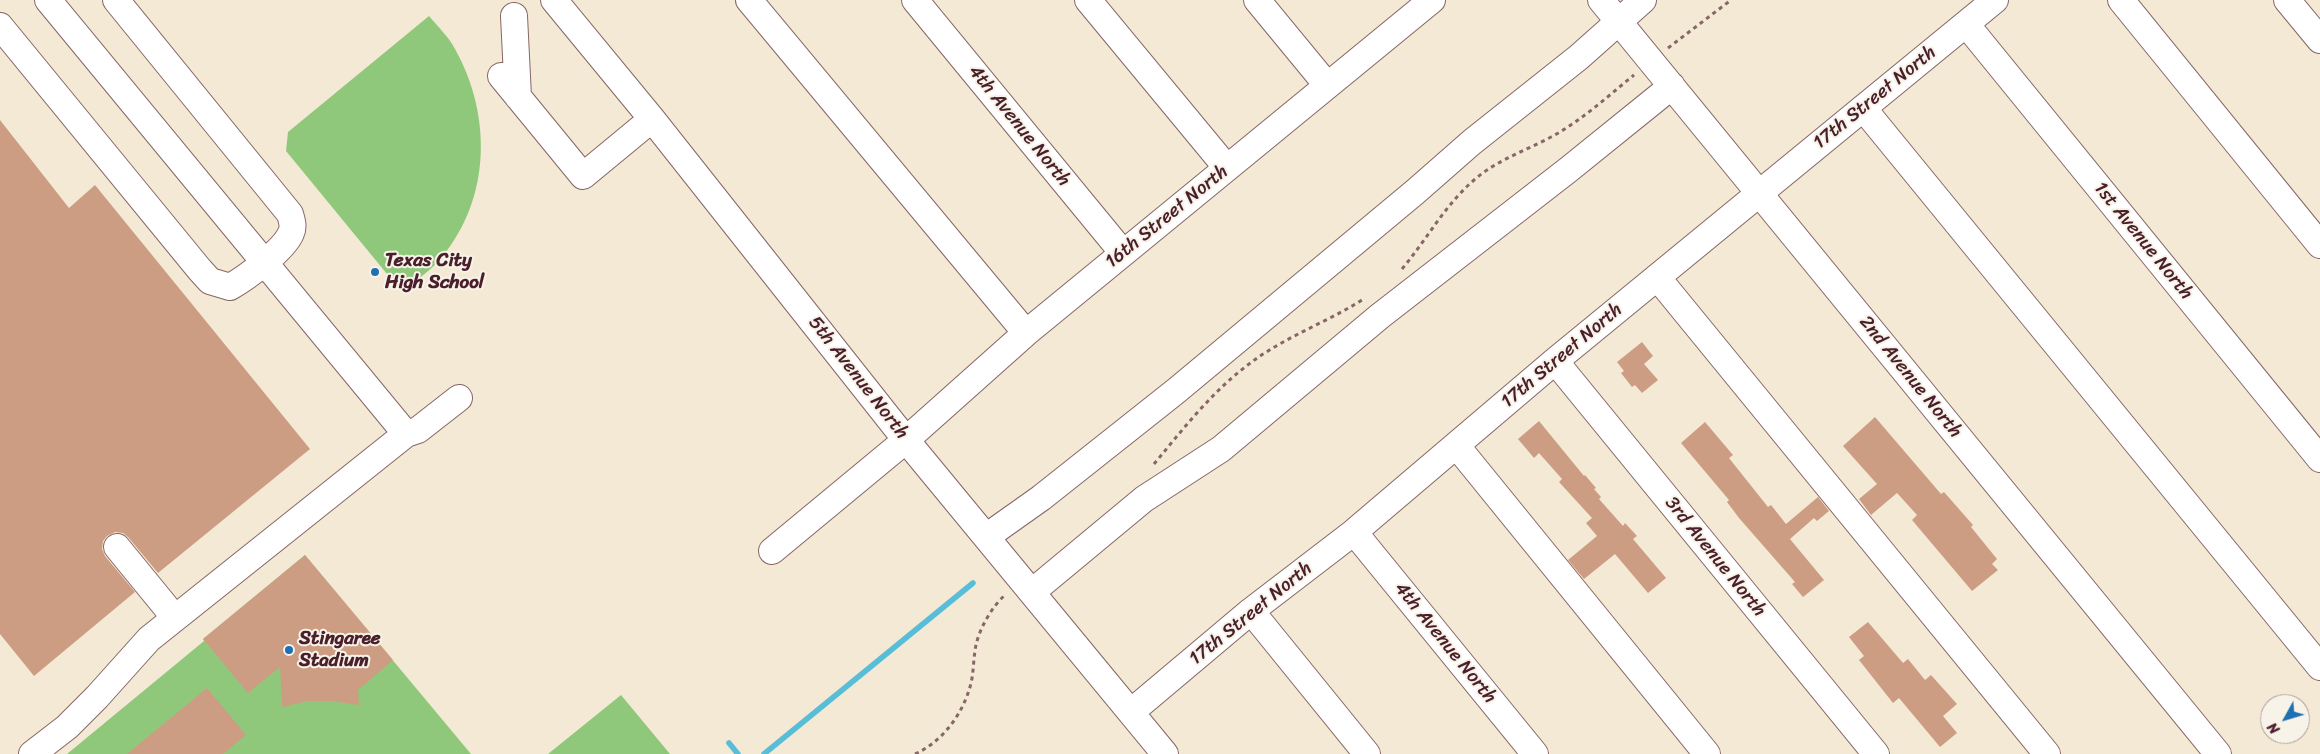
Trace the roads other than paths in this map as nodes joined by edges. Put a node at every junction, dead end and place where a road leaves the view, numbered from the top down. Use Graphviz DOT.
graph roads {
  1 [pos="48,0"];
  2 [pos="116,0"];
  3 [pos="550,0"];
  4 [pos="554,0"];
  5 [pos="749,0"];
  6 [pos="915,0"];
  7 [pos="1088,0"];
  8 [pos="1257,0"];
  9 [pos="1430,0"];
  10 [pos="1601,0"];
  11 [pos="1643,0"];
  12 [pos="1995,0"];
  13 [pos="2121,0"];
  14 [pos="2287,0"];
  15 [pos="1618,20"];
  16 [pos="1966,24"];
  17 [pos="0,26"];
  18 [pos="2320,40"];
  19 [pos="501,76"];
  20 [pos="1327,85"];
  21 [pos="1672,86"];
  22 [pos="518,97"];
  23 [pos="1863,108"];
  24 [pos="652,119"];
  25 [pos="1227,168"];
  26 [pos="1760,193"];
  27 [pos="2320,245"];
  28 [pos="1123,253"];
  29 [pos="263,262"];
  30 [pos="1657,277"];
  31 [pos="1026,333"];
  32 [pos="1555,361"];
  33 [pos="459,398"];
  34 [pos="406,434"];
  35 [pos="906,440"];
  36 [pos="1456,446"];
  37 [pos="2320,459"];
  38 [pos="1354,532"];
  39 [pos="986,537"];
  40 [pos="117,547"];
  41 [pos="772,551"];
  42 [pos="1032,592"];
  43 [pos="1252,611"];
  44 [pos="175,618"];
  45 [pos="2320,667"];
  46 [pos="1131,712"];
  47 [pos="32,754"];
  48 [pos="1164,754"];
  49 [pos="1367,754"];
  50 [pos="1535,754"];
  51 [pos="1707,754"];
  52 [pos="1876,754"];
  53 [pos="2047,754"];
  54 [pos="2218,754"];
  1 -- 29 [label="street"];
  2 -- 29 [label="street"];
  3 -- 22 [label="street"];
  4 -- 24 [label="street, 5th Avenue North"];
  5 -- 31 [label="street"];
  6 -- 28 [label="street, 4th Avenue North"];
  7 -- 25 [label="street"];
  8 -- 20 [label="street"];
  9 -- 20 [label="street, 16th Street North"];
  10 -- 15 [label="street, 2nd Avenue North"];
  11 -- 15 [label="street"];
  12 -- 16 [label="street, 17th Street North"];
  13 -- 27 [label="street"];
  14 -- 18 [label="street"];
  15 -- 21 [label="street, 2nd Avenue North"];
  15 -- 39 [label="street"];
  16 -- 23 [label="street, 17th Street North"];
  16 -- 37 [label="street, 1st Avenue North"];
  17 -- 29 [label="street"];
  19 -- 22 [label="street"];
  20 -- 25 [label="street, 16th Street North"];
  21 -- 26 [label="street, 2nd Avenue North"];
  21 -- 42 [label="street"];
  22 -- 24 [label="street"];
  23 -- 26 [label="street, 17th Street North"];
  23 -- 45 [label="street"];
  24 -- 35 [label="street, 5th Avenue North"];
  25 -- 28 [label="street, 16th Street North"];
  26 -- 30 [label="street, 17th Street North"];
  26 -- 54 [label="street, 2nd Avenue North"];
  28 -- 31 [label="street, 16th Street North"];
  29 -- 34 [label="street"];
  30 -- 32 [label="street, 17th Street North"];
  30 -- 53 [label="street"];
  31 -- 35 [label="street, 16th Street North"];
  32 -- 36 [label="street, 17th Street North"];
  32 -- 52 [label="street, 3rd Avenue North"];
  33 -- 34 [label="street"];
  34 -- 44 [label="street"];
  35 -- 39 [label="street, 5th Avenue North"];
  35 -- 41 [label="street, 16th Street North"];
  36 -- 38 [label="street, 17th Street North"];
  36 -- 51 [label="street"];
  38 -- 43 [label="street, 17th Street North"];
  38 -- 50 [label="street, 4th Avenue North"];
  39 -- 42 [label="street, 5th Avenue North"];
  40 -- 44 [label="street"];
  42 -- 46 [label="street, 5th Avenue North"];
  43 -- 46 [label="street, 17th Street North"];
  43 -- 49 [label="street"];
  44 -- 47 [label="street"];
  46 -- 48 [label="street, 5th Avenue North"];
}
